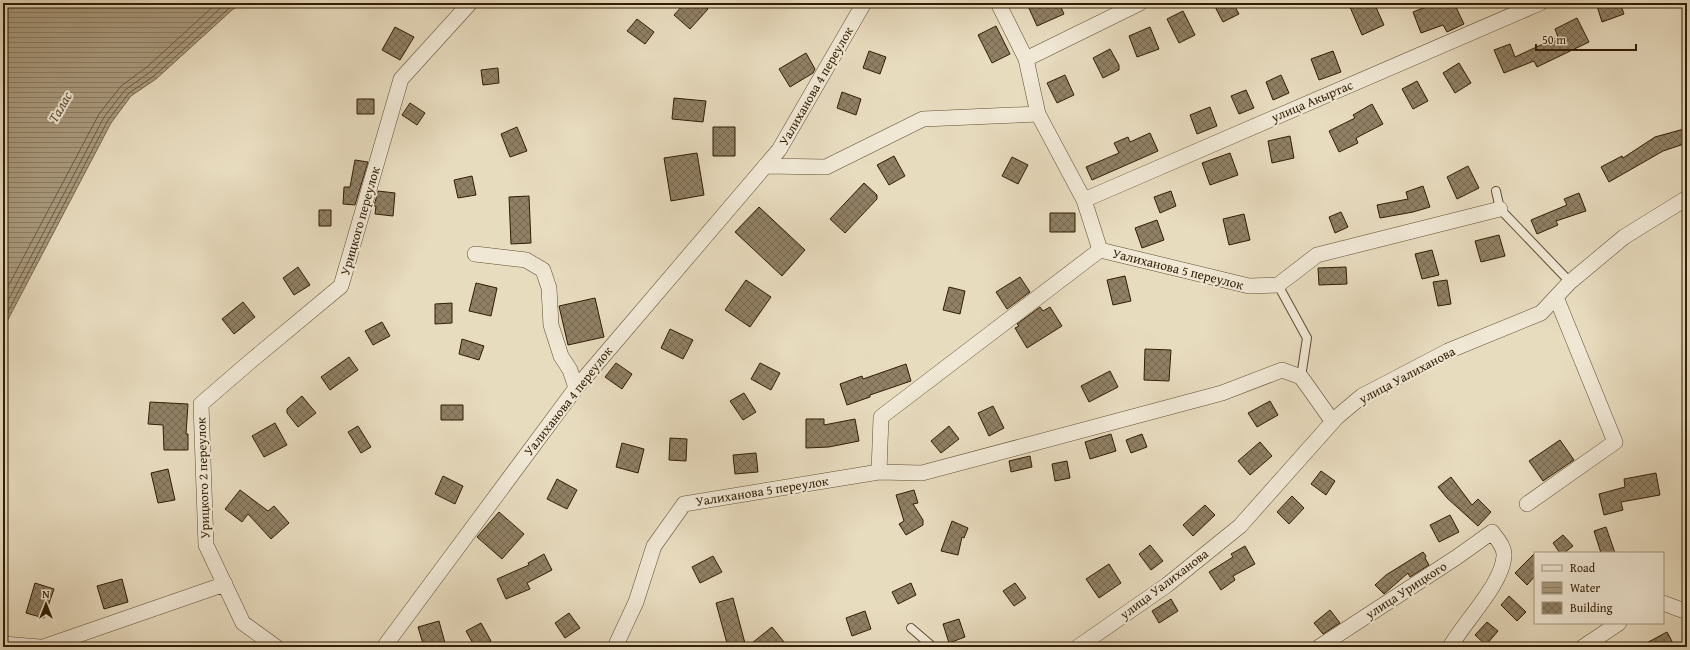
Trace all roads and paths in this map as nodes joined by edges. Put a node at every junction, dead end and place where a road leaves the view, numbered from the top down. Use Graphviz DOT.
graph roads {
  1 [pos="470,3"];
  2 [pos="864,3"];
  3 [pos="998,3"];
  4 [pos="1140,3"];
  5 [pos="1540,3"];
  6 [pos="1026,59"];
  7 [pos="1038,114"];
  8 [pos="765,166"];
  9 [pos="1496,190"];
  10 [pos="1687,198"];
  11 [pos="1084,200"];
  12 [pos="1500,209"];
  13 [pos="1100,250"];
  14 [pos="475,254"];
  15 [pos="1570,282"];
  16 [pos="1278,285"];
  17 [pos="1556,297"];
  18 [pos="1300,377"];
  19 [pos="576,388"];
  20 [pos="201,404"];
  21 [pos="1333,422"];
  22 [pos="879,472"];
  23 [pos="1527,504"];
  24 [pos="225,584"];
  25 [pos="1664,603"];
  26 [pos="1687,612"];
  27 [pos="1618,624"];
  28 [pos="911,628"];
  29 [pos="3,644"];
  30 [pos="45,646"];
  31 [pos="276,647"];
  32 [pos="384,647"];
  33 [pos="615,647"];
  34 [pos="933,647"];
  35 [pos="1078,647"];
  36 [pos="1319,647"];
  37 [pos="1450,647"];
  38 [pos="1583,647"];
  1 -- 20 [label="street, Урицкого переулок"];
  2 -- 8 [label="street, Уалиханова 4 переулок"];
  3 -- 6 [label="street"];
  4 -- 6 [label="street"];
  5 -- 11 [label="street, улица Акыртас"];
  6 -- 7 [label="street"];
  7 -- 8 [label="street, Уалиханова 4 переулок"];
  7 -- 11 [label="street"];
  8 -- 19 [label="street, Уалиханова 4 переулок"];
  9 -- 12 [label="lane"];
  10 -- 15 [label="street, улица Уалиханова"];
  11 -- 13 [label="street"];
  12 -- 15 [label="lane"];
  12 -- 16 [label="street"];
  13 -- 16 [label="street, Уалиханова 5 переулок"];
  13 -- 22 [label="street, Уалиханова 5 переулок"];
  14 -- 19 [label="street"];
  15 -- 17 [label="street, улица Уалиханова"];
  16 -- 18 [label="lane"];
  17 -- 21 [label="street, улица Уалиханова"];
  17 -- 23 [label="street"];
  18 -- 21 [label="street"];
  18 -- 22 [label="street, Уалиханова 5 переулок"];
  19 -- 32 [label="street, Уалиханова 4 переулок"];
  20 -- 24 [label="street, Урицкого 2 переулок"];
  21 -- 35 [label="street, улица Уалиханова"];
  22 -- 33 [label="street, Уалиханова 5 переулок"];
  24 -- 30 [label="street"];
  24 -- 31 [label="street, Урицкого 2 переулок"];
  25 -- 26 [label="street"];
  27 -- 38 [label="street"];
  28 -- 34 [label="lane"];
  29 -- 30 [label="street"];
  36 -- 37 [label="street, улица Урицкого"];
}
